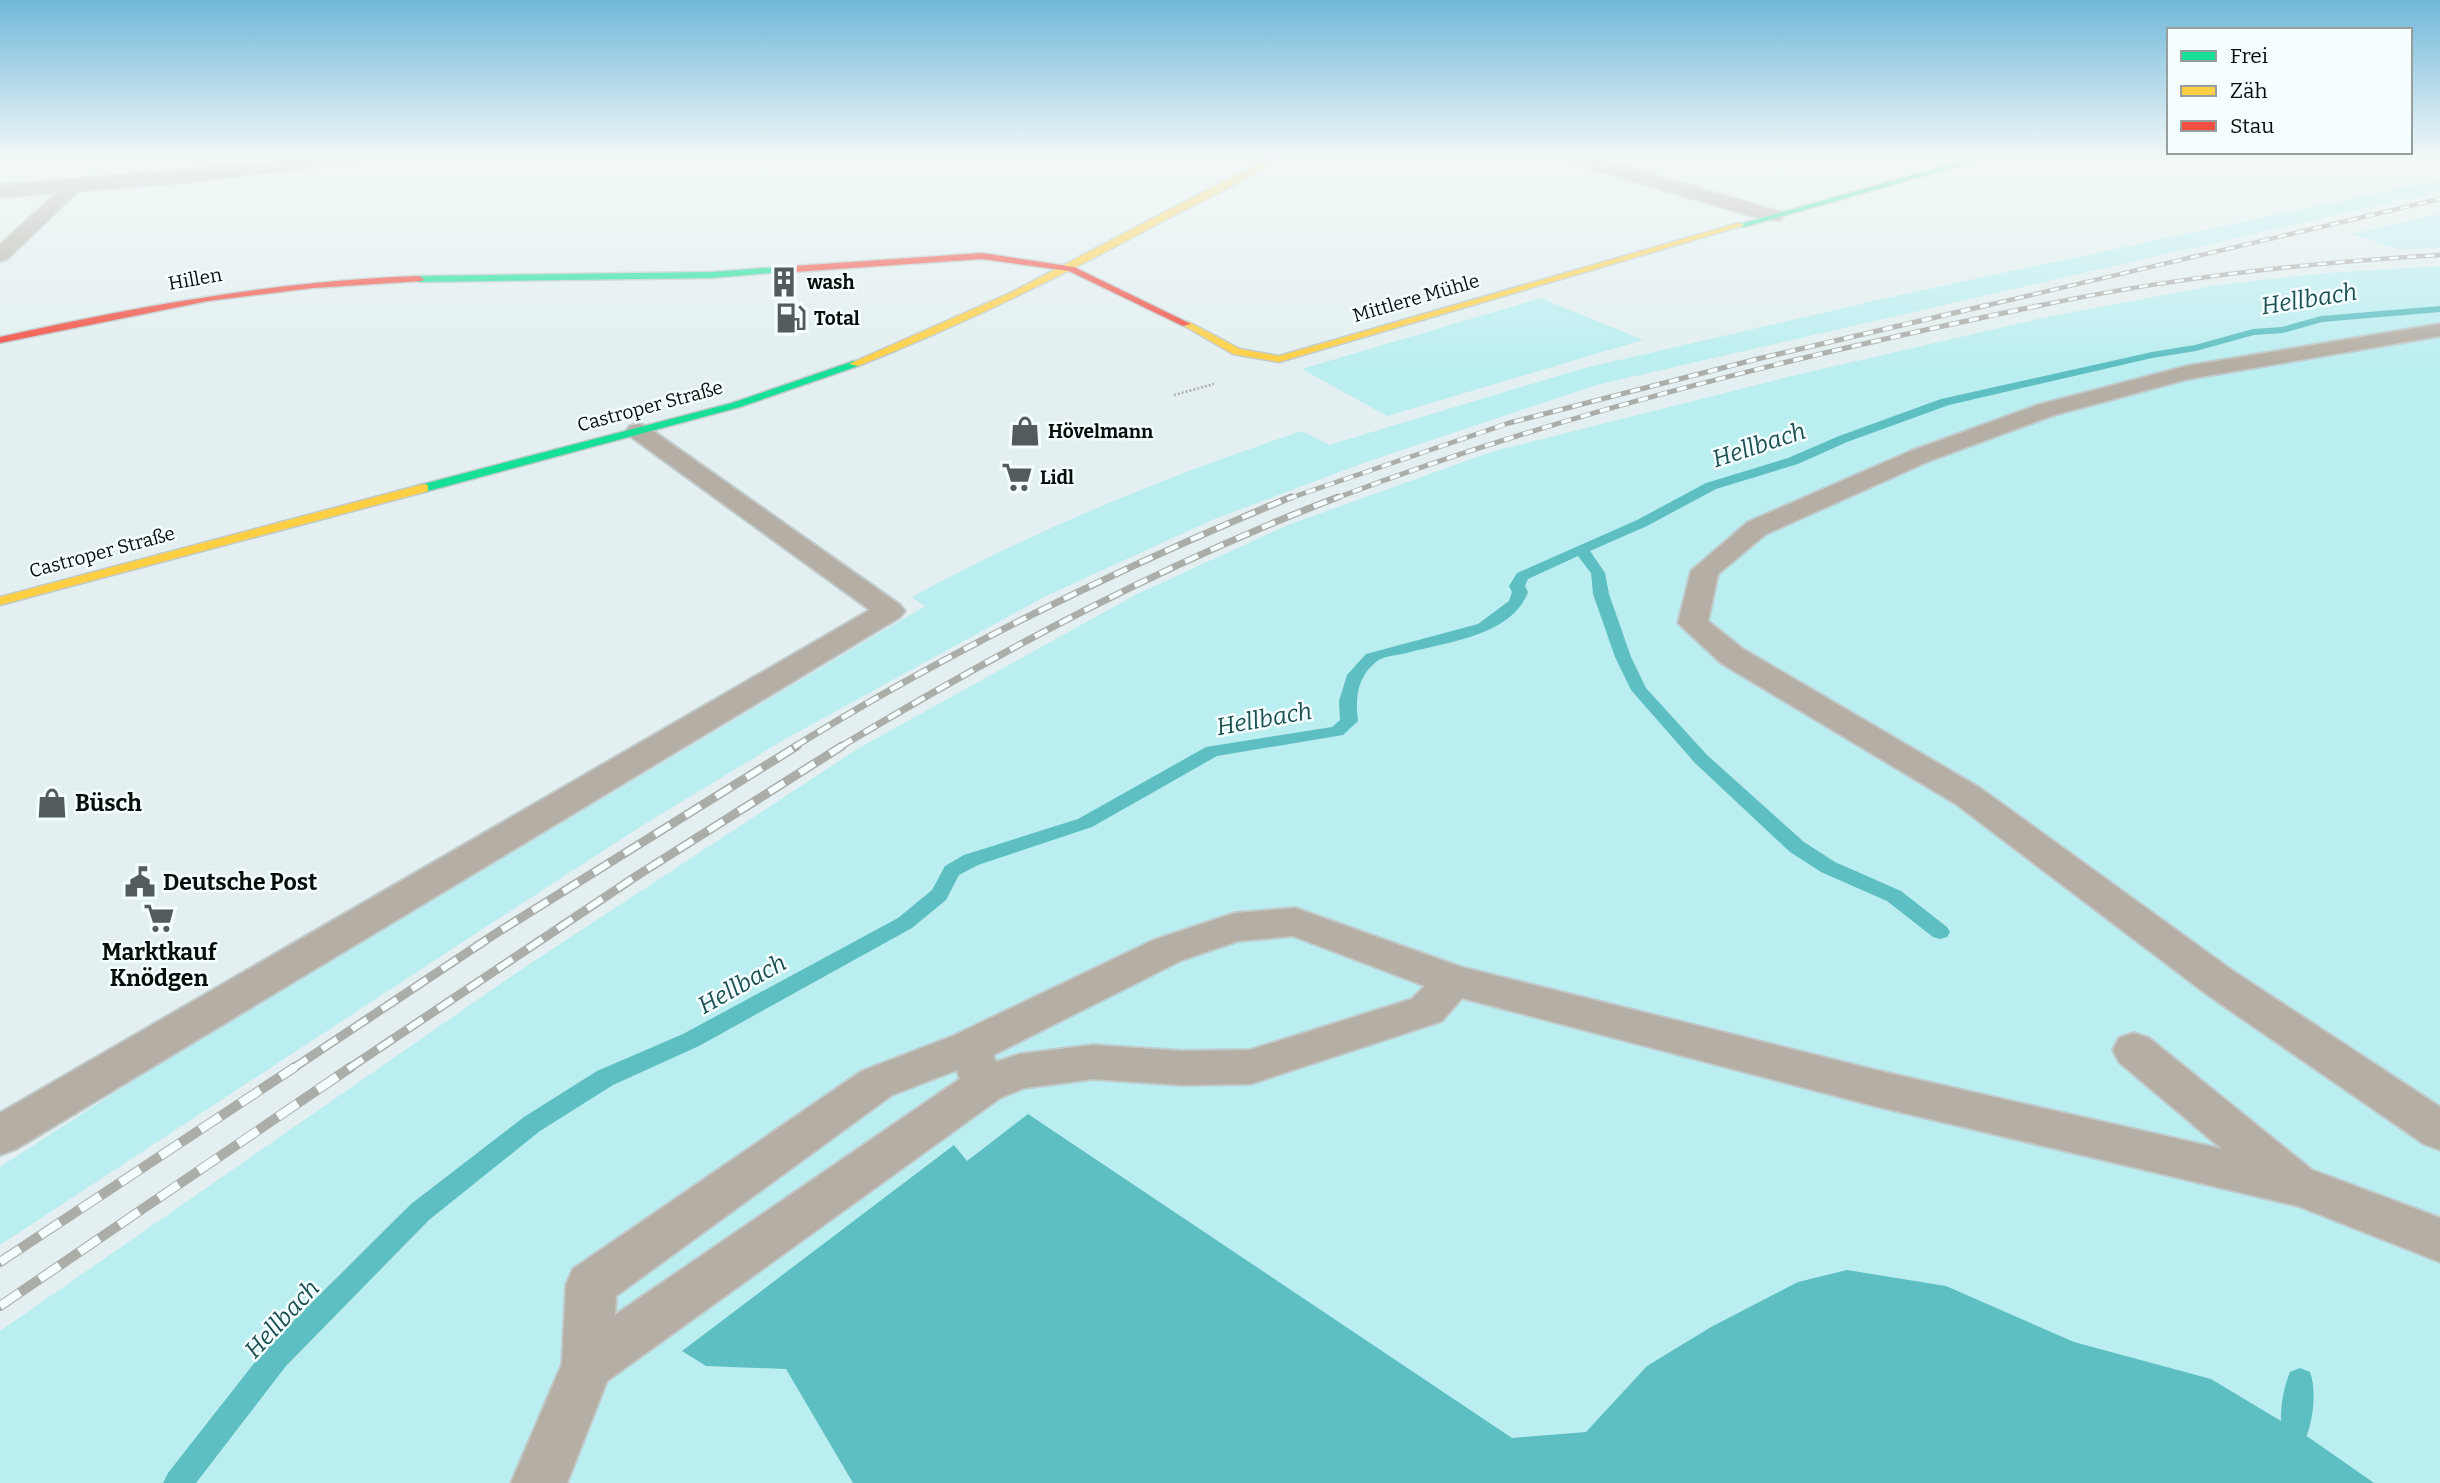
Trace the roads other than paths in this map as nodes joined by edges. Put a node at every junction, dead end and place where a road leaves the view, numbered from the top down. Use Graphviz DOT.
graph roads {
  1 [pos="31,226"];
  2 [pos="1148,226"];
  3 [pos="1738,226"];
  4 [pos="0,255"];
  5 [pos="1071,268"];
  6 [pos="2440,330"];
  7 [pos="0,340"];
  8 [pos="638,431"];
  9 [pos="0,601"];
  10 [pos="1454,981"];
  11 [pos="2134,1050"];
  12 [pos="976,1066"];
  13 [pos="2440,1131"];
  14 [pos="0,1136"];
  15 [pos="2302,1187"];
  16 [pos="2440,1240"];
  17 [pos="588,1364"];
  18 [pos="539,1483"];
  1 -- 4 [label="lane"];
  2 -- 5 [label="street, Castroper Straße"];
  3 -- 5 [label="street, Mittlere Mühle"];
  5 -- 7 [label="street, Hillen"];
  5 -- 8 [label="street, Castroper Straße"];
  6 -- 13 [label="lane"];
  8 -- 9 [label="street, Castroper Straße"];
  8 -- 14 [label="lane"];
  10 -- 12 [label="lane"];
  10 -- 12 [label="lane"];
  10 -- 15 [label="lane"];
  11 -- 15 [label="lane"];
  12 -- 17 [label="lane"];
  12 -- 17 [label="lane"];
  15 -- 16 [label="lane"];
  17 -- 18 [label="lane"];
}
